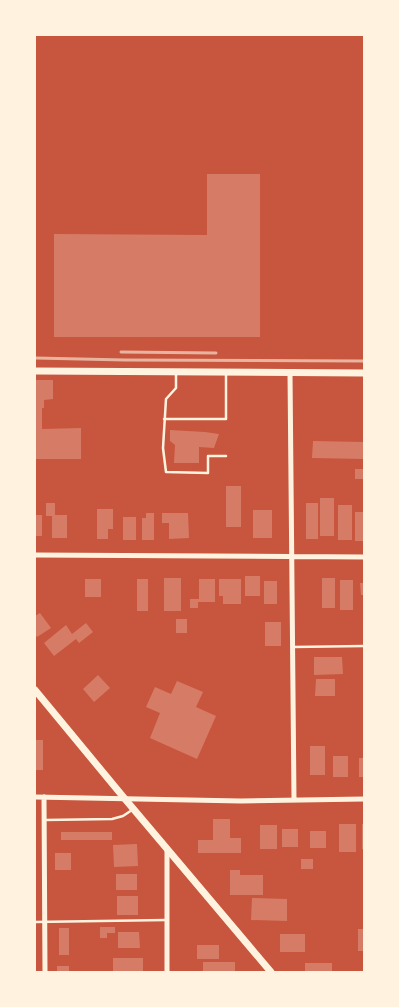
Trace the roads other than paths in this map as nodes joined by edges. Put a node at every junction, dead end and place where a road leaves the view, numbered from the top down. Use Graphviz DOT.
graph roads {
  1 [pos="35,371"];
  2 [pos="176,372"];
  3 [pos="226,372"];
  4 [pos="290,373"];
  5 [pos="364,373"];
  6 [pos="164,419"];
  7 [pos="226,456"];
  8 [pos="35,555"];
  9 [pos="292,556"];
  10 [pos="364,557"];
  11 [pos="364,646"];
  12 [pos="293,647"];
  13 [pos="35,690"];
  14 [pos="44,797"];
  15 [pos="35,798"];
  16 [pos="125,799"];
  17 [pos="364,799"];
  18 [pos="294,800"];
  19 [pos="133,809"];
  20 [pos="44,820"];
  21 [pos="167,849"];
  22 [pos="167,920"];
  23 [pos="35,922"];
  24 [pos="45,922"];
  25 [pos="45,972"];
  26 [pos="167,972"];
  27 [pos="271,972"];
  1 -- 2 [label="main road"];
  2 -- 3 [label="main road"];
  2 -- 6 [label="lane"];
  3 -- 4 [label="main road"];
  3 -- 6 [label="lane"];
  4 -- 5 [label="main road"];
  4 -- 9 [label="street"];
  6 -- 7 [label="lane"];
  8 -- 9 [label="street"];
  9 -- 10 [label="street"];
  9 -- 12 [label="street"];
  11 -- 12 [label="lane"];
  12 -- 18 [label="street"];
  13 -- 16 [label="main road"];
  14 -- 15 [label="street"];
  14 -- 16 [label="street"];
  14 -- 20 [label="street"];
  16 -- 18 [label="street"];
  16 -- 19 [label="main road"];
  17 -- 18 [label="street"];
  19 -- 20 [label="lane"];
  19 -- 21 [label="main road"];
  20 -- 24 [label="street"];
  21 -- 22 [label="street"];
  21 -- 27 [label="main road"];
  22 -- 24 [label="lane"];
  22 -- 26 [label="street"];
  23 -- 24 [label="lane"];
  24 -- 25 [label="street"];
}
